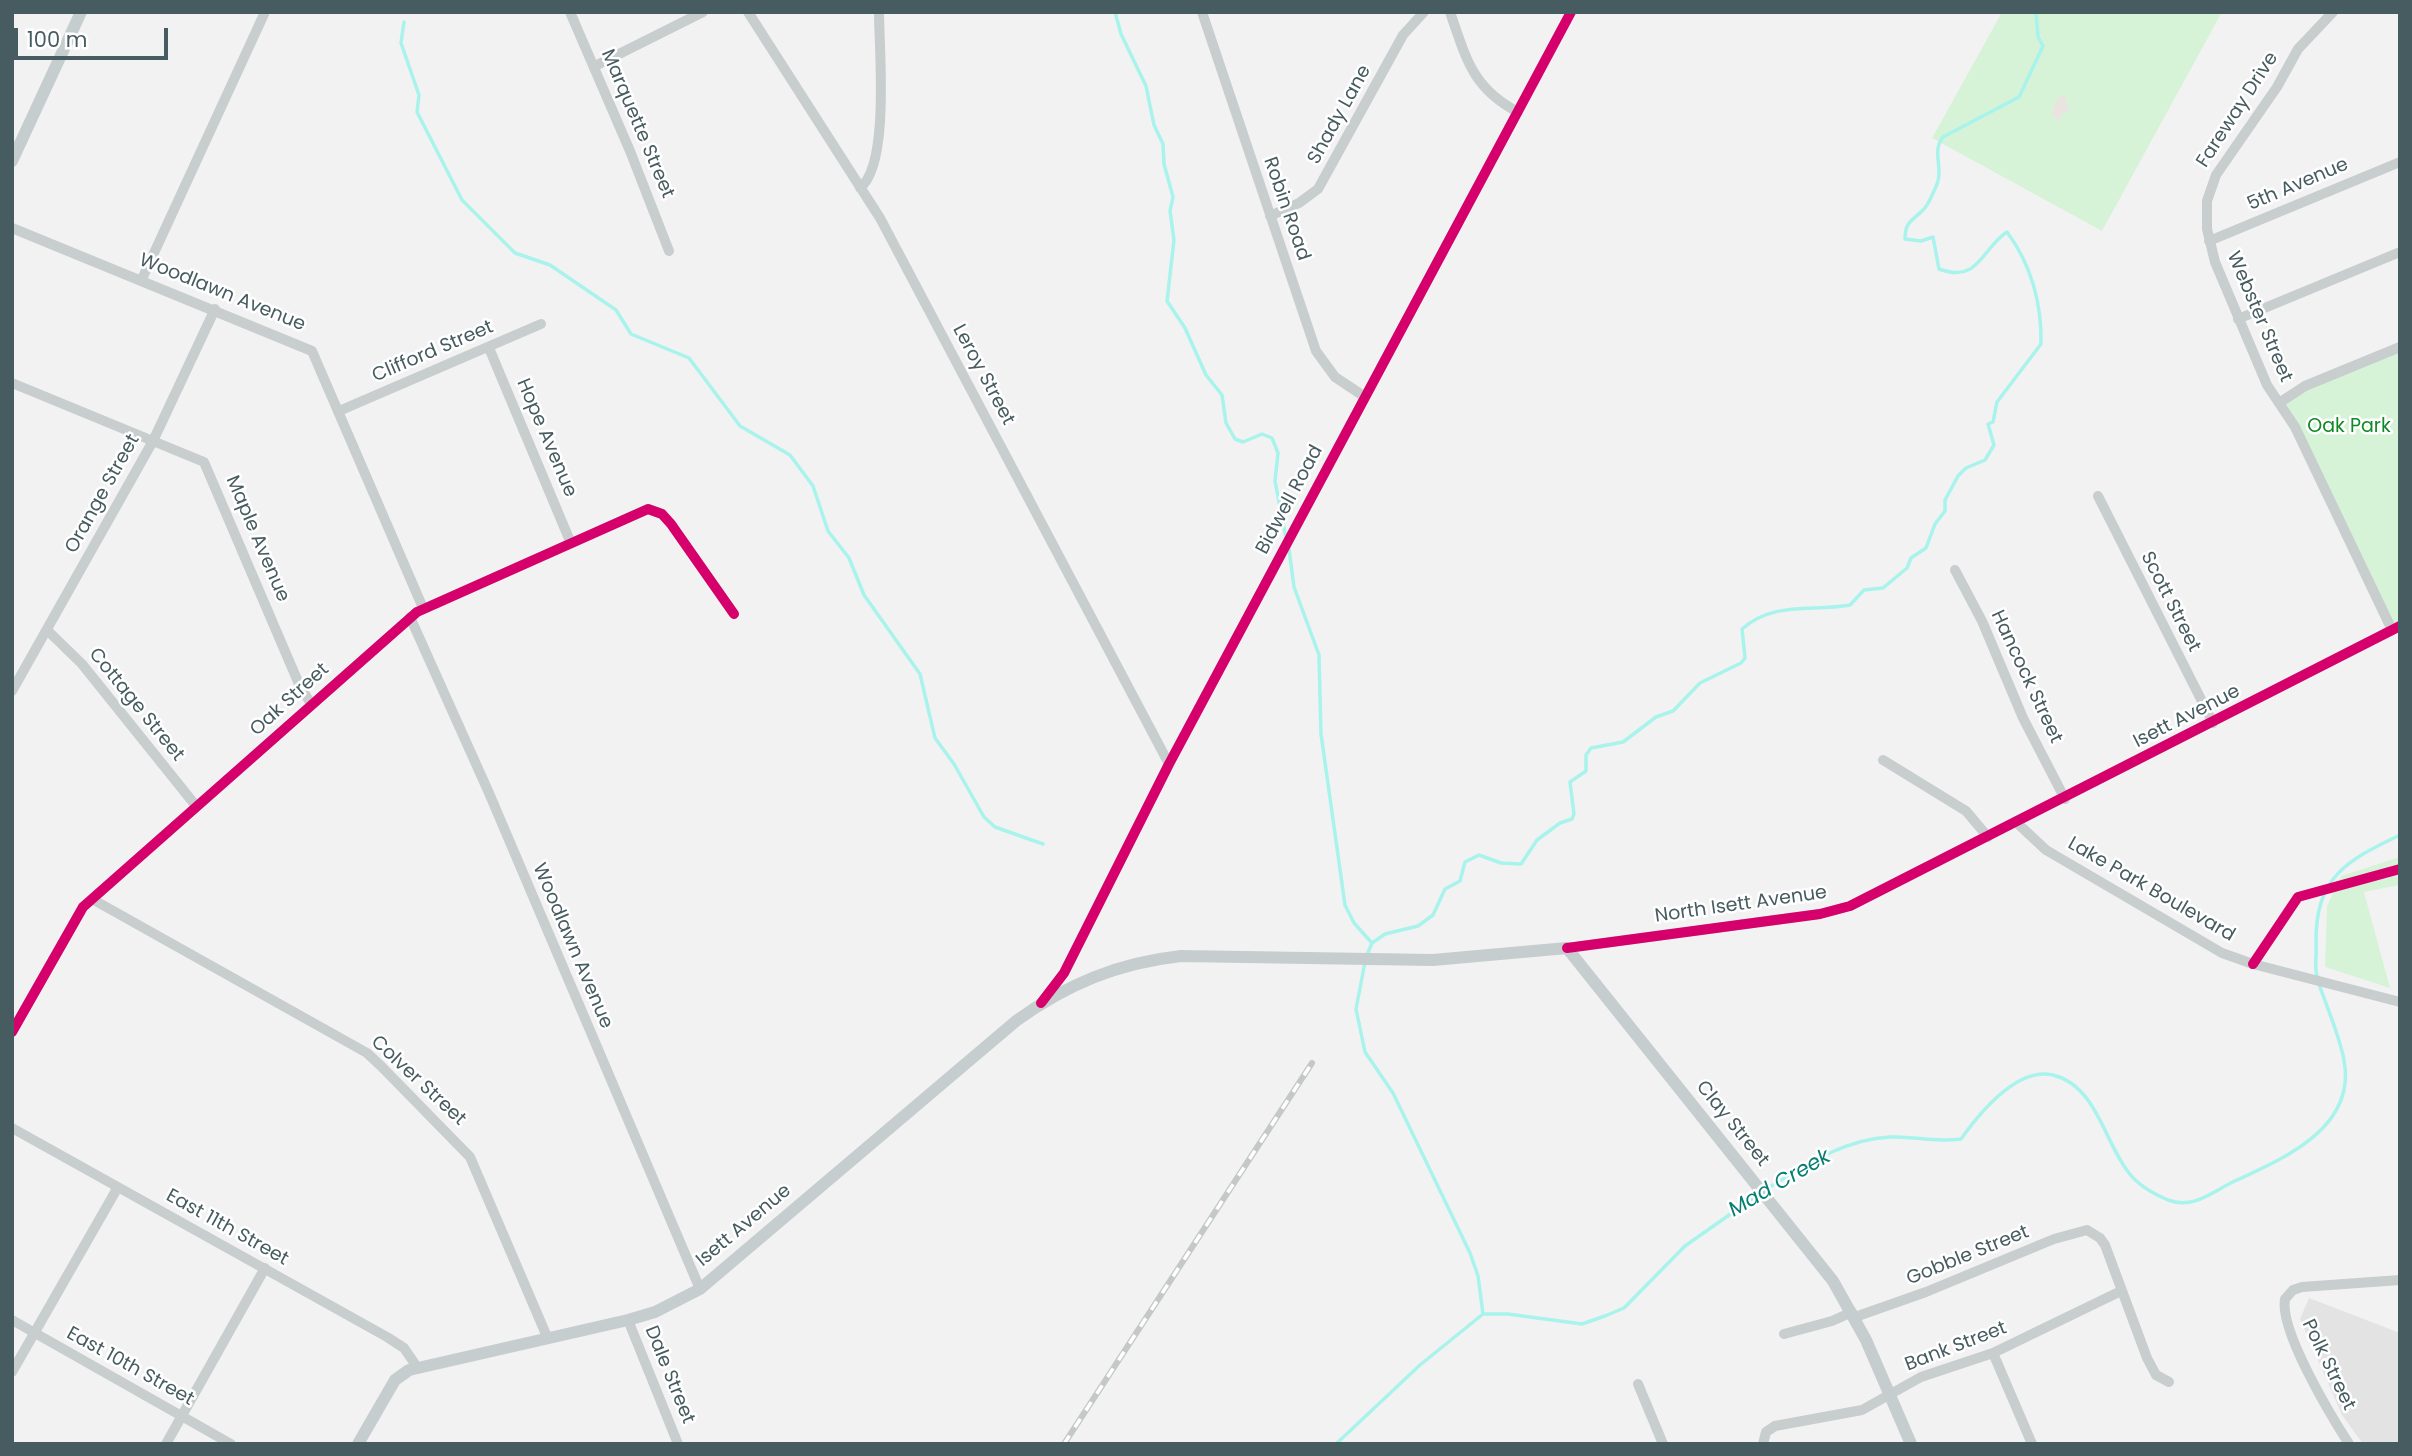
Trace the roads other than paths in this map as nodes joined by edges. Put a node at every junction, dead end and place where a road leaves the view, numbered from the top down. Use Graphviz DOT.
graph roads {
  1 [pos="81,12"];
  2 [pos="265,12"];
  3 [pos="570,12"];
  4 [pos="703,12"];
  5 [pos="748,12"];
  6 [pos="879,12"];
  7 [pos="1202,12"];
  8 [pos="1424,12"];
  9 [pos="1450,12"];
  10 [pos="1571,12"];
  11 [pos="2333,12"];
  12 [pos="594,66"];
  13 [pos="1518,112"];
  14 [pos="12,160"];
  15 [pos="2400,162"];
  16 [pos="860,188"];
  17 [pos="1270,216"];
  18 [pos="12,228"];
  19 [pos="2209,241"];
  20 [pos="669,251"];
  21 [pos="2400,252"];
  22 [pos="142,279"];
  23 [pos="215,309"];
  24 [pos="2238,319"];
  25 [pos="541,324"];
  26 [pos="2400,347"];
  27 [pos="489,348"];
  28 [pos="12,383"];
  29 [pos="1365,397"];
  30 [pos="2279,403"];
  31 [pos="339,411"];
  32 [pos="153,441"];
  33 [pos="2098,496"];
  34 [pos="570,541"];
  35 [pos="1955,570"];
  36 [pos="423,608"];
  37 [pos="734,614"];
  38 [pos="410,617"];
  39 [pos="2396,628"];
  40 [pos="47,630"];
  41 [pos="12,691"];
  42 [pos="311,704"];
  43 [pos="2213,723"];
  44 [pos="1883,760"];
  45 [pos="1169,764"];
  46 [pos="2065,799"];
  47 [pos="196,806"];
  48 [pos="2016,822"];
  49 [pos="1988,837"];
  50 [pos="92,899"];
  51 [pos="1567,948"];
  52 [pos="2400,1002"];
  53 [pos="1041,1003"];
  54 [pos="12,1032"];
  55 [pos="12,1128"];
  56 [pos="118,1187"];
  57 [pos="265,1268"];
  58 [pos="2400,1280"];
  59 [pos="700,1289"];
  60 [pos="2121,1291"];
  61 [pos="1854,1315"];
  62 [pos="12,1320"];
  63 [pos="628,1320"];
  64 [pos="35,1333"];
  65 [pos="1784,1334"];
  66 [pos="548,1339"];
  67 [pos="1993,1353"];
  68 [pos="417,1367"];
  69 [pos="12,1372"];
  70 [pos="2169,1382"];
  71 [pos="1637,1384"];
  72 [pos="1890,1393"];
  73 [pos="181,1415"];
  74 [pos="1764,1440"];
  75 [pos="166,1444"];
  76 [pos="231,1444"];
  77 [pos="358,1444"];
  78 [pos="678,1444"];
  79 [pos="1663,1444"];
  80 [pos="1911,1444"];
  81 [pos="2032,1444"];
  82 [pos="2349,1444"];
  1 -- 14 [label="main road"];
  2 -- 22 [label="street"];
  3 -- 12 [label="street, Marquette Street"];
  4 -- 12 [label="street"];
  5 -- 16 [label="street, Leroy Street"];
  6 -- 16 [label="street"];
  7 -- 17 [label="street, Robin Road"];
  8 -- 17 [label="street, Shady Lane"];
  9 -- 13 [label="street"];
  10 -- 13 [label="street, Bidwell Road"];
  11 -- 19 [label="street, Fareway Drive"];
  12 -- 20 [label="street, Marquette Street"];
  13 -- 29 [label="street, Bidwell Road"];
  15 -- 19 [label="street, 5th Avenue"];
  16 -- 45 [label="street, Leroy Street"];
  17 -- 29 [label="street, Robin Road"];
  18 -- 22 [label="street, Woodlawn Avenue"];
  19 -- 24 [label="street, Webster Street"];
  21 -- 24 [label="street"];
  22 -- 23 [label="street, Woodlawn Avenue"];
  23 -- 31 [label="street, Woodlawn Avenue"];
  23 -- 32 [label="street, Orange Street"];
  24 -- 30 [label="street, Webster Street"];
  25 -- 27 [label="street, Clifford Street"];
  26 -- 30 [label="street"];
  27 -- 31 [label="street, Clifford Street"];
  27 -- 34 [label="street, Hope Avenue"];
  28 -- 32 [label="street, Maple Avenue"];
  29 -- 45 [label="street, Bidwell Road"];
  30 -- 39 [label="street, Webster Street"];
  31 -- 36 [label="street, Woodlawn Avenue"];
  32 -- 40 [label="street, Orange Street"];
  32 -- 42 [label="street, Maple Avenue"];
  33 -- 43 [label="street, Scott Street"];
  34 -- 36 [label="street, Oak Street"];
  34 -- 37 [label="street, Oak Street"];
  35 -- 46 [label="street, Hancock Street"];
  36 -- 38 [label="street, Oak Street"];
  38 -- 42 [label="street, Oak Street"];
  38 -- 59 [label="street, Woodlawn Avenue"];
  39 -- 43 [label="street, Isett Avenue"];
  40 -- 41 [label="street, Orange Street"];
  40 -- 47 [label="street, Cottage Street"];
  42 -- 47 [label="street, Oak Street"];
  43 -- 46 [label="street, Isett Avenue"];
  44 -- 49 [label="street"];
  45 -- 53 [label="street, Bidwell Road"];
  46 -- 48 [label="street, Isett Avenue"];
  47 -- 50 [label="street, Oak Street"];
  48 -- 49 [label="street, Isett Avenue"];
  48 -- 52 [label="street, Lake Park Boulevard"];
  49 -- 51 [label="street, North Isett Avenue"];
  50 -- 54 [label="street, Oak Street"];
  50 -- 66 [label="street, Colver Street"];
  51 -- 53 [label="main road, North Isett Avenue"];
  51 -- 61 [label="main road, Clay Street"];
  53 -- 59 [label="main road, Isett Avenue"];
  55 -- 56 [label="street, East 11th Street"];
  56 -- 57 [label="street, East 11th Street"];
  56 -- 64 [label="street"];
  57 -- 68 [label="street, East 11th Street"];
  57 -- 73 [label="street"];
  58 -- 82 [label="street, Polk Street"];
  59 -- 63 [label="main road, Isett Avenue"];
  60 -- 61 [label="street, Gobble Street"];
  60 -- 67 [label="street, Bank Street"];
  60 -- 70 [label="street"];
  61 -- 65 [label="street, Gobble Street"];
  61 -- 72 [label="main road, Clay Street"];
  62 -- 64 [label="street, East 10th Street"];
  63 -- 66 [label="main road, Isett Avenue"];
  63 -- 78 [label="street, Dale Street"];
  64 -- 69 [label="street"];
  64 -- 73 [label="street, East 10th Street"];
  66 -- 68 [label="main road, Isett Avenue"];
  67 -- 72 [label="street, Bank Street"];
  67 -- 81 [label="street"];
  68 -- 77 [label="main road"];
  71 -- 79 [label="street"];
  72 -- 74 [label="street, Bank Street"];
  72 -- 80 [label="main road, Clay Street"];
  73 -- 75 [label="street"];
  73 -- 76 [label="street, East 10th Street"];
}
